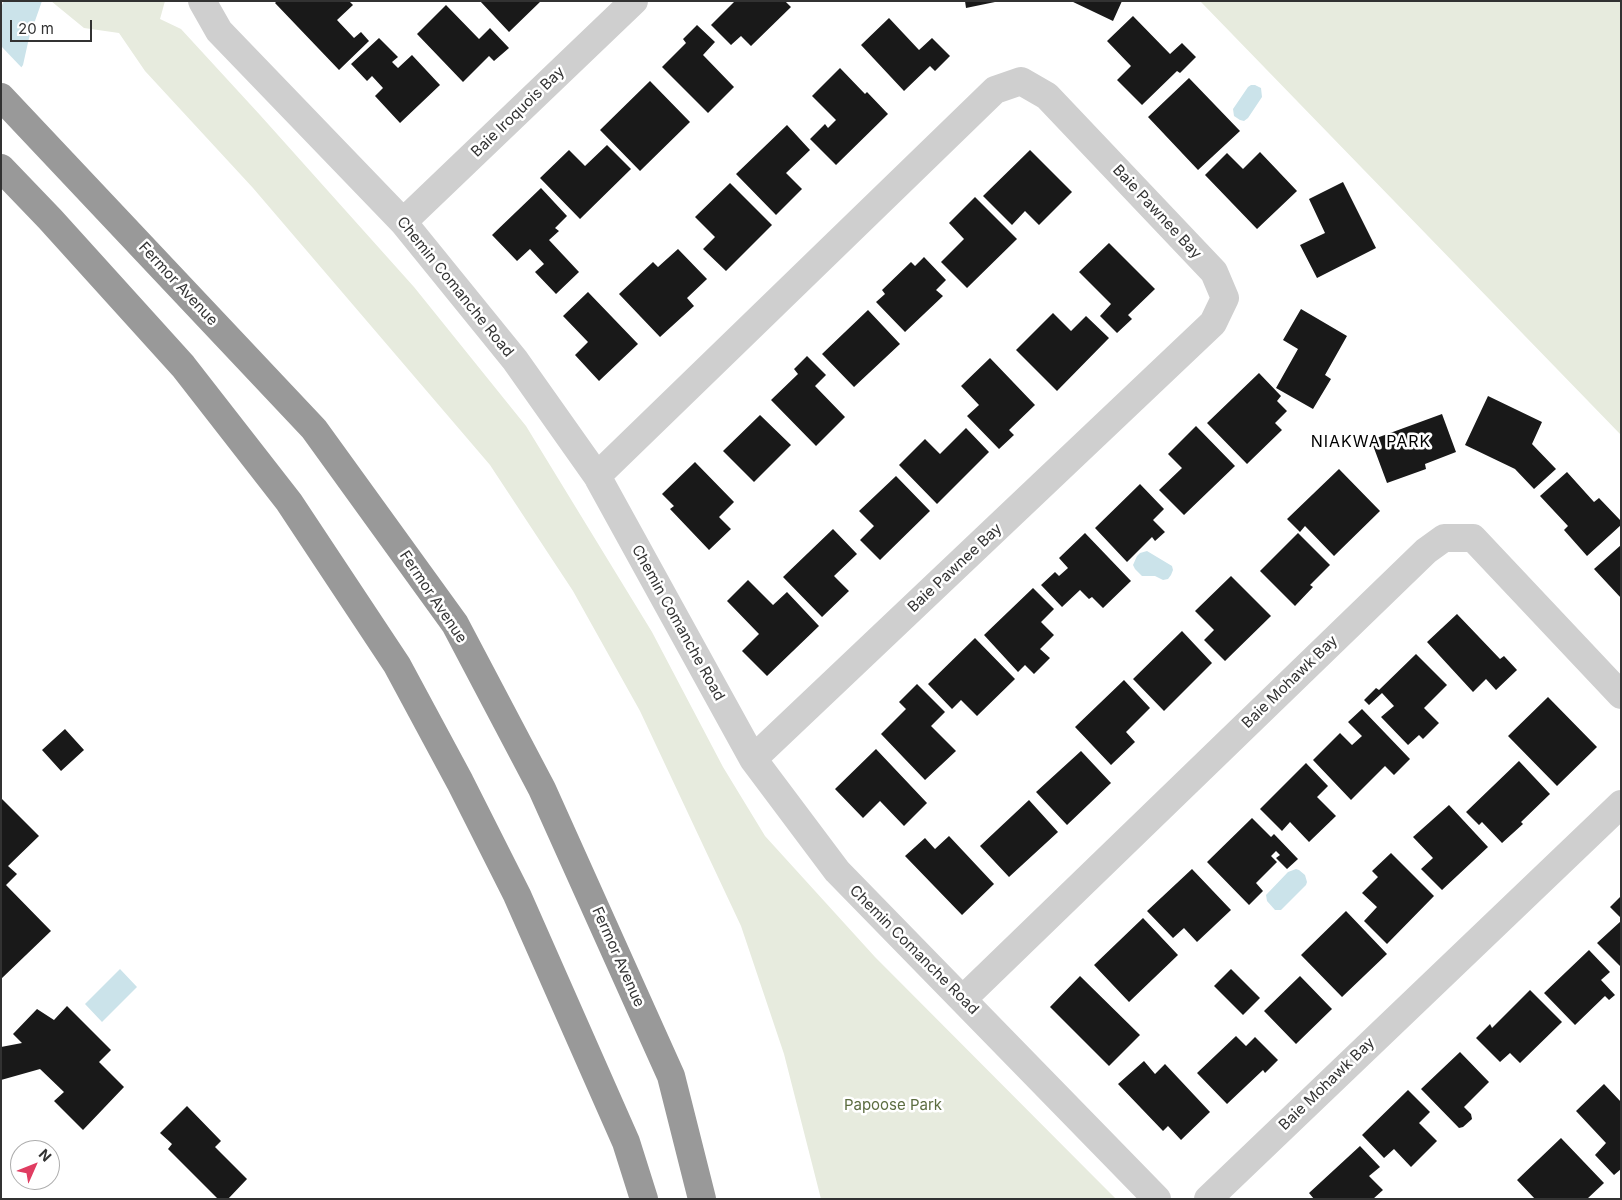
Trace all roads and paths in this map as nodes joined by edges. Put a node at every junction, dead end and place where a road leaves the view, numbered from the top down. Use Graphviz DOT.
graph roads {
  1 [pos="202,1"];
  2 [pos="634,1"];
  3 [pos="1,97"];
  4 [pos="1,168"];
  5 [pos="403,222"];
  6 [pos="597,476"];
  7 [pos="1621,695"];
  8 [pos="753,759"];
  9 [pos="1621,804"];
  10 [pos="963,999"];
  11 [pos="644,1199"];
  12 [pos="702,1199"];
  13 [pos="1158,1199"];
  14 [pos="1208,1199"];
  1 -- 5 [label="street, Chemin Comanche Road"];
  2 -- 5 [label="street, Baie Iroquois Bay"];
  3 -- 12 [label="highway, Fermor Avenue"];
  4 -- 11 [label="highway"];
  5 -- 6 [label="street, Chemin Comanche Road"];
  6 -- 8 [label="street, Chemin Comanche Road"];
  6 -- 8 [label="street, Baie Pawnee Bay"];
  7 -- 10 [label="street, Baie Mohawk Bay"];
  8 -- 10 [label="street, Chemin Comanche Road"];
  9 -- 14 [label="street, Baie Mohawk Bay"];
  10 -- 13 [label="street, Chemin Comanche Road"];
}
